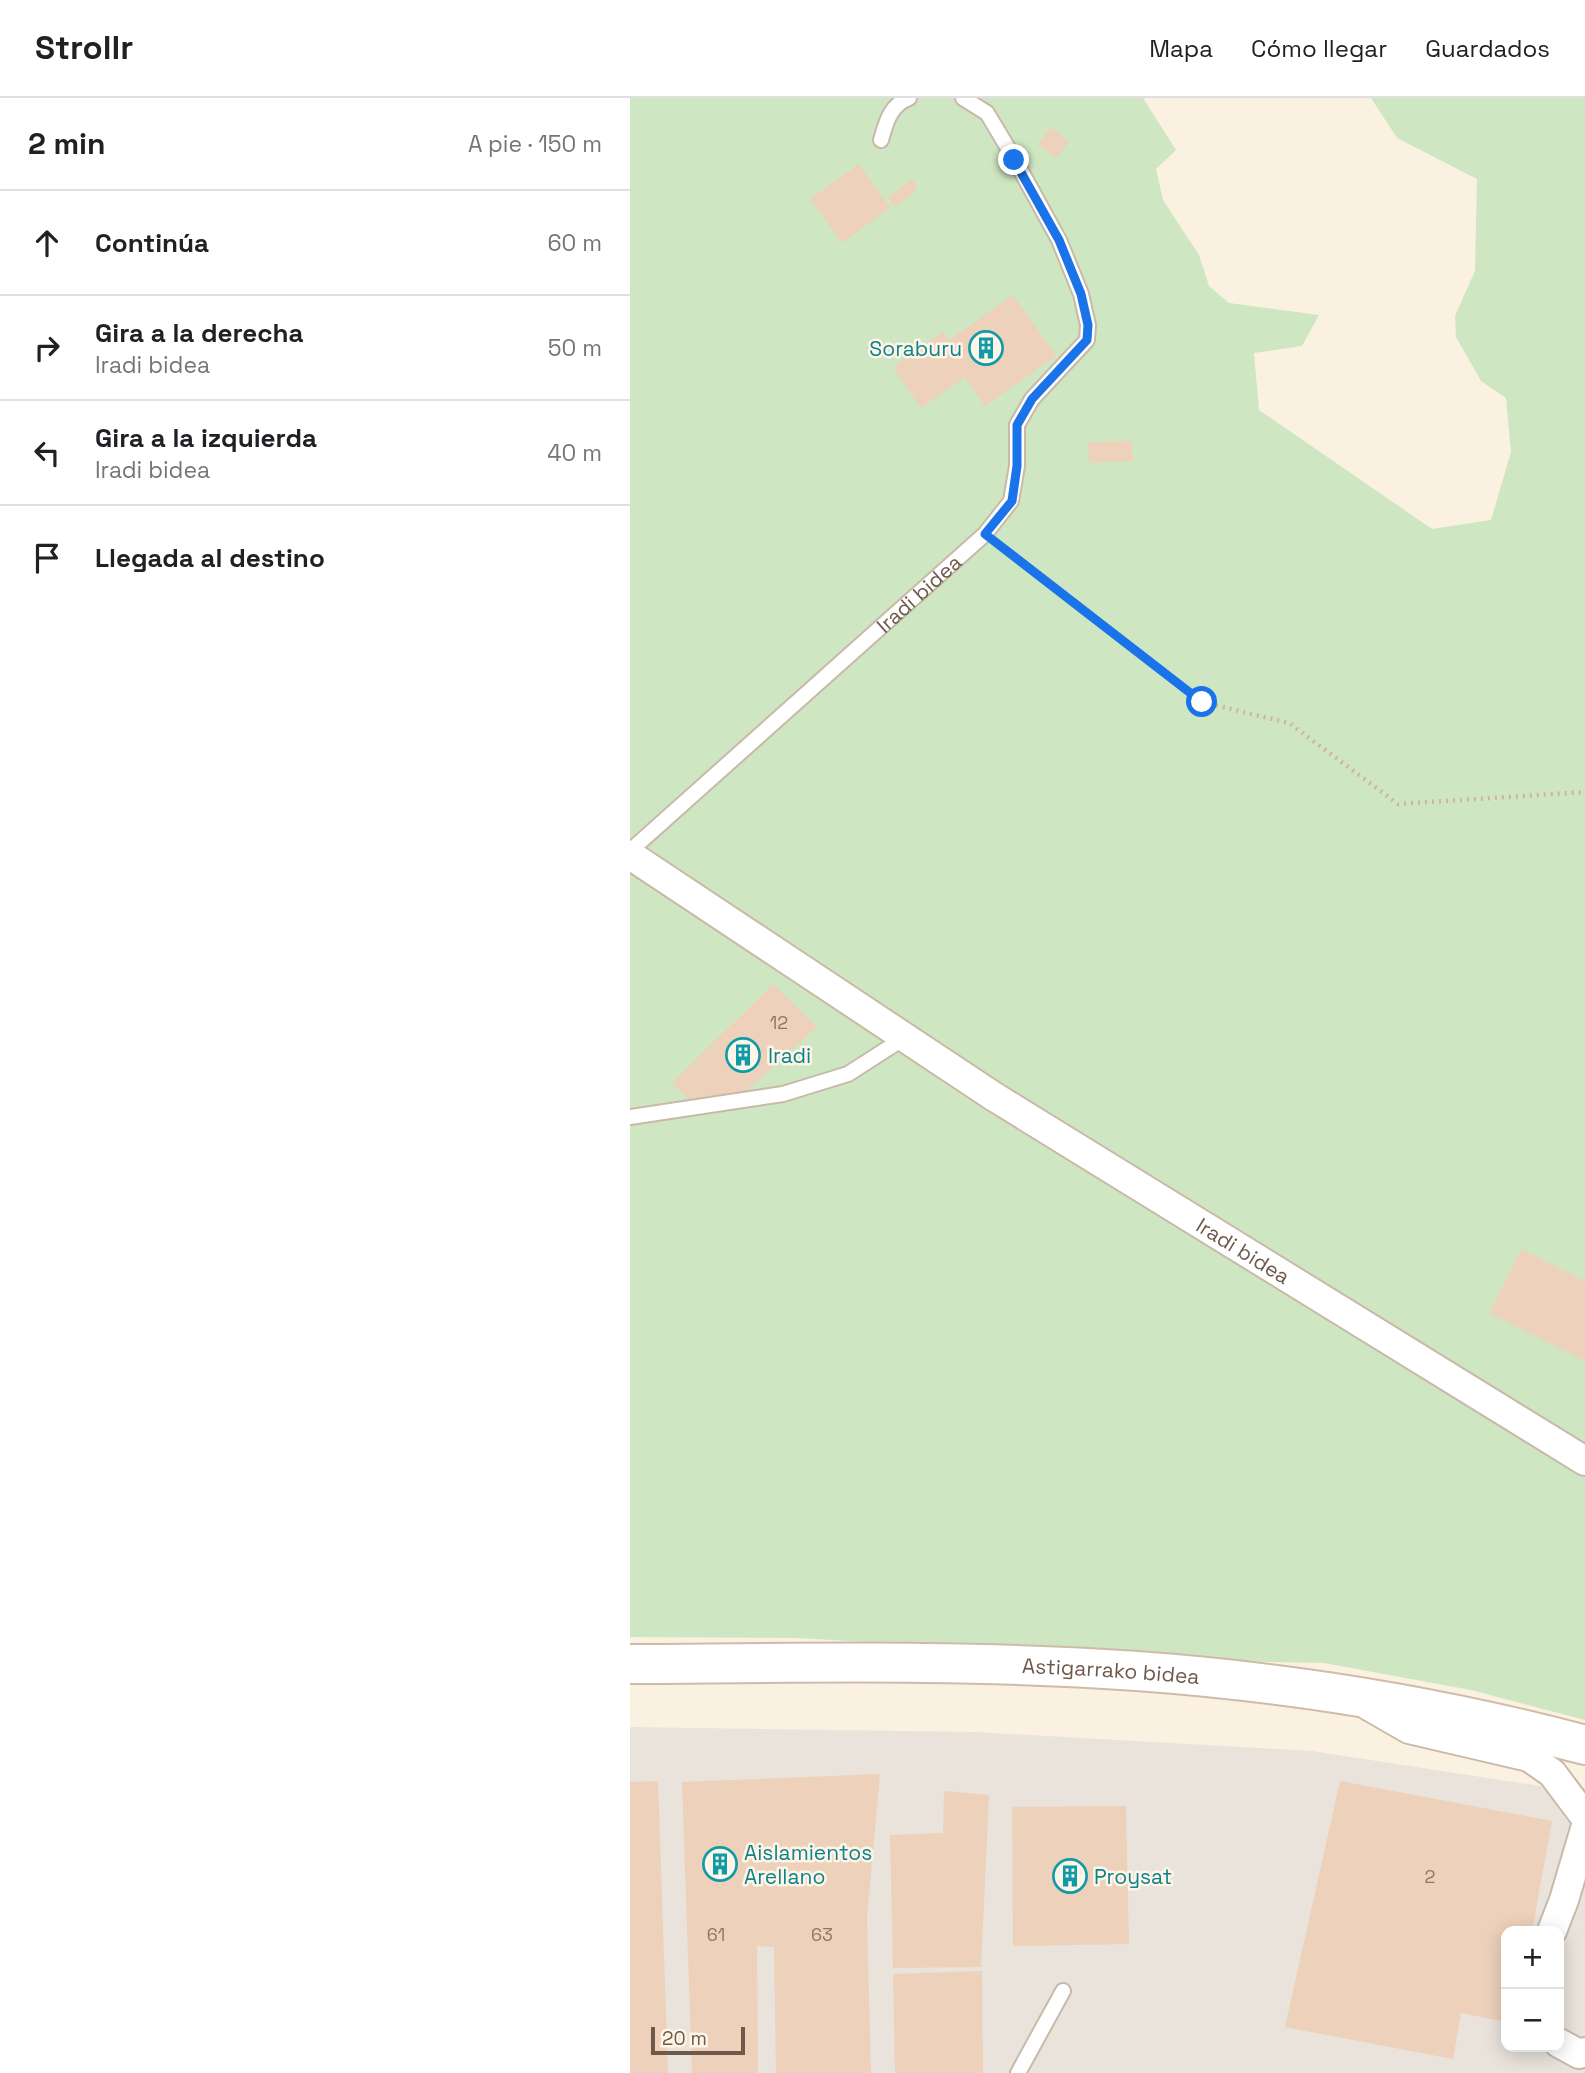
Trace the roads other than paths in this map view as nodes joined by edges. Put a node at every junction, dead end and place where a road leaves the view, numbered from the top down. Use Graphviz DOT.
graph roads {
  1 [pos="909,98"];
  2 [pos="963,98"];
  3 [pos="881,141"];
  4 [pos="630,853"];
  5 [pos="904,1038"];
  6 [pos="630,1117"];
  7 [pos="1585,1461"];
  8 [pos="630,1664"];
  9 [pos="1355,1697"];
  10 [pos="1585,1745"];
  11 [pos="1585,1817"];
  12 [pos="1585,1829"];
  13 [pos="1554,1926"];
  14 [pos="1063,1990"];
  15 [pos="1018,2073"];
  1 -- 3 [label="lane"];
  2 -- 4 [label="lane, Iradi bidea"];
  4 -- 5 [label="street, Iradi bidea"];
  5 -- 6 [label="lane"];
  5 -- 7 [label="street, Iradi bidea"];
  8 -- 9 [label="main road, Astigarrako bidea"];
  9 -- 10 [label="main road, Astigarrako bidea"];
  9 -- 11 [label="street"];
  12 -- 13 [label="street"];
  14 -- 15 [label="lane"];
}
